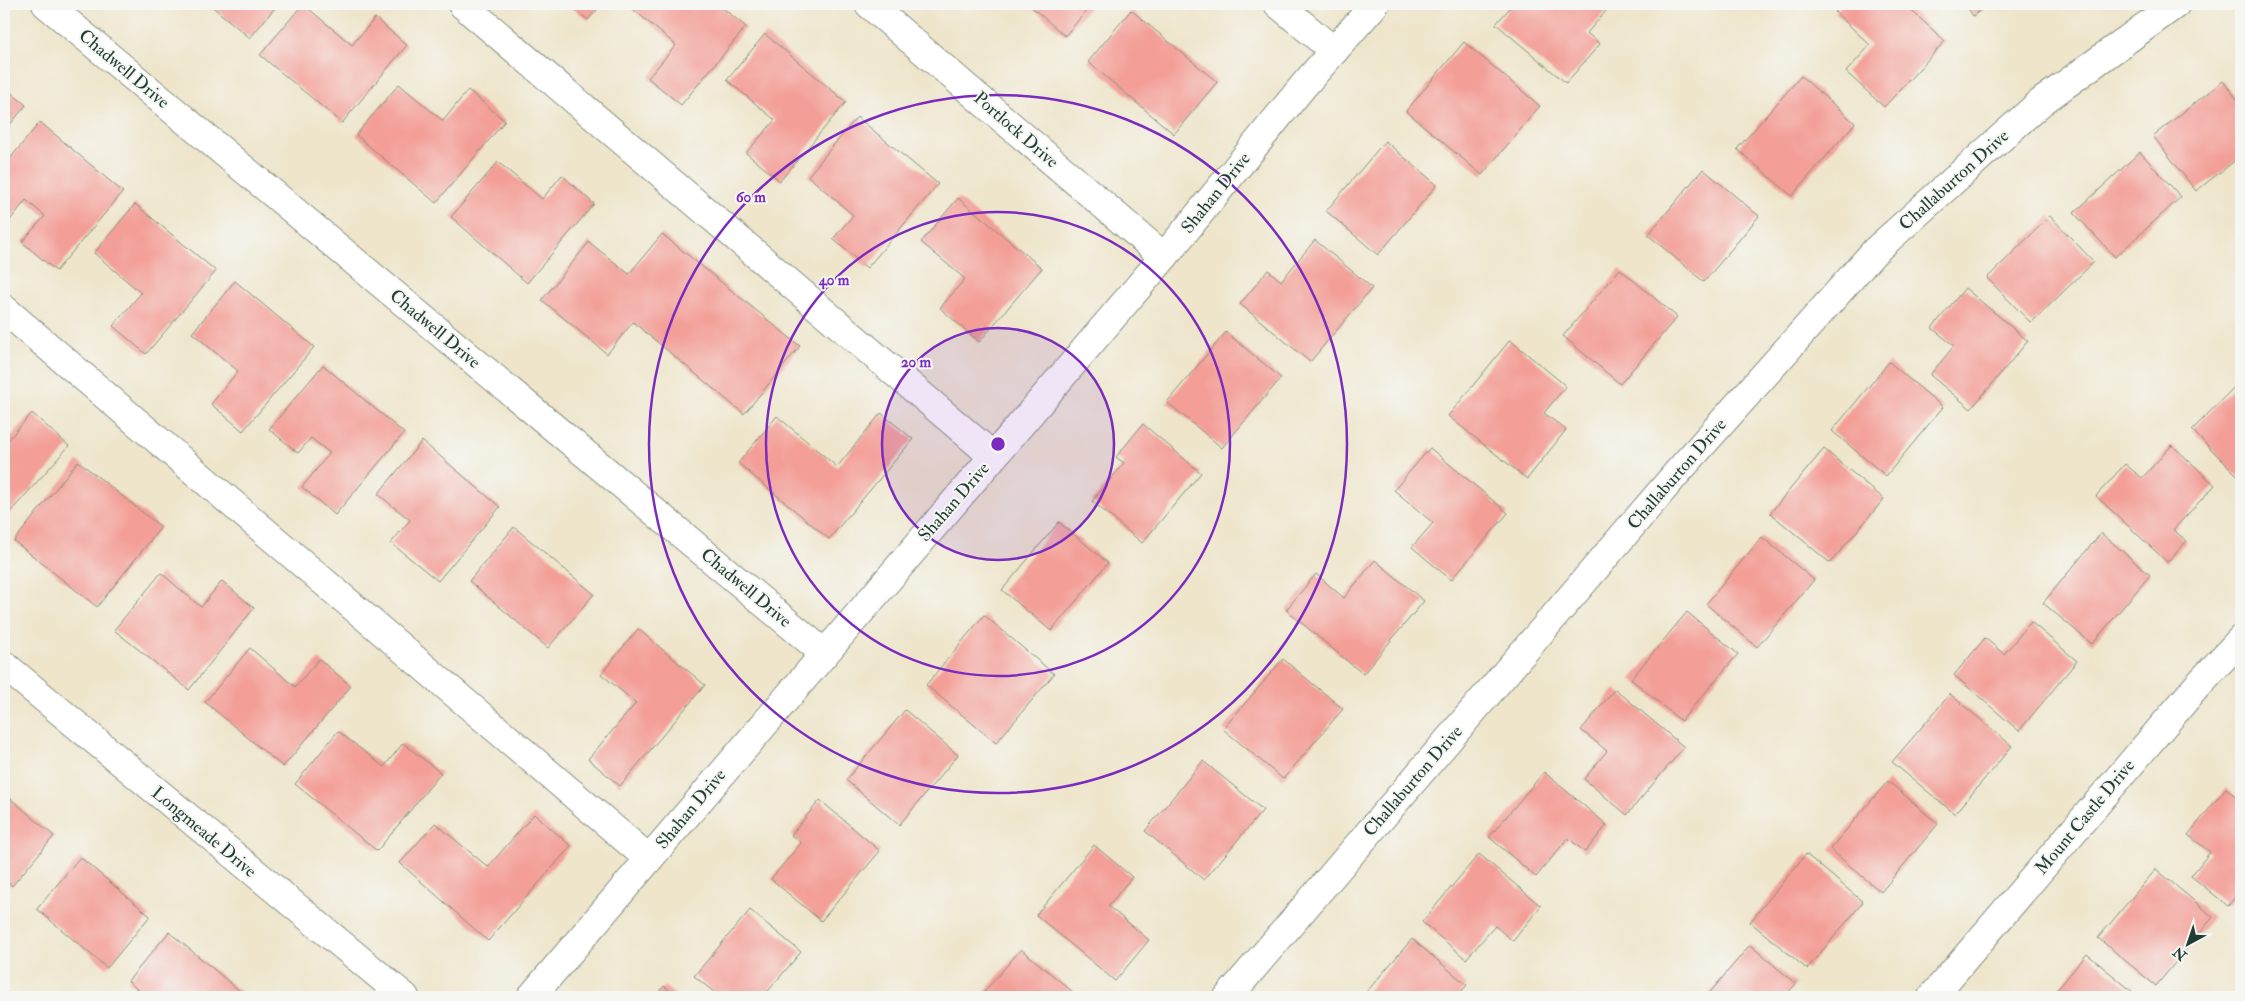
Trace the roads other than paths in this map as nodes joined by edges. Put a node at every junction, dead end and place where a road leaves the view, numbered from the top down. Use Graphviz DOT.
graph roads {
  1 [pos="46,4"];
  2 [pos="462,4"];
  3 [pos="869,4"];
  4 [pos="1278,4"];
  5 [pos="1375,4"];
  6 [pos="2176,4"];
  7 [pos="1334,51"];
  8 [pos="1164,257"];
  9 [pos="4,309"];
  10 [pos="993,456"];
  11 [pos="2241,639"];
  12 [pos="824,653"];
  13 [pos="4,665"];
  14 [pos="649,859"];
  15 [pos="405,997"];
  16 [pos="531,997"];
  17 [pos="1228,997"];
  18 [pos="1932,997"];
  1 -- 12 [label="street, Chadwell Drive"];
  2 -- 10 [label="street"];
  3 -- 8 [label="street, Portlock Drive"];
  4 -- 7 [label="street"];
  5 -- 7 [label="street, Shahan Drive"];
  6 -- 17 [label="street, Challaburton Drive"];
  7 -- 8 [label="street, Shahan Drive"];
  8 -- 10 [label="street, Shahan Drive"];
  9 -- 14 [label="street"];
  10 -- 12 [label="street, Shahan Drive"];
  11 -- 18 [label="street, Mount Castle Drive"];
  12 -- 14 [label="street, Shahan Drive"];
  13 -- 15 [label="street, Longmeade Drive"];
  14 -- 16 [label="street, Shahan Drive"];
}
